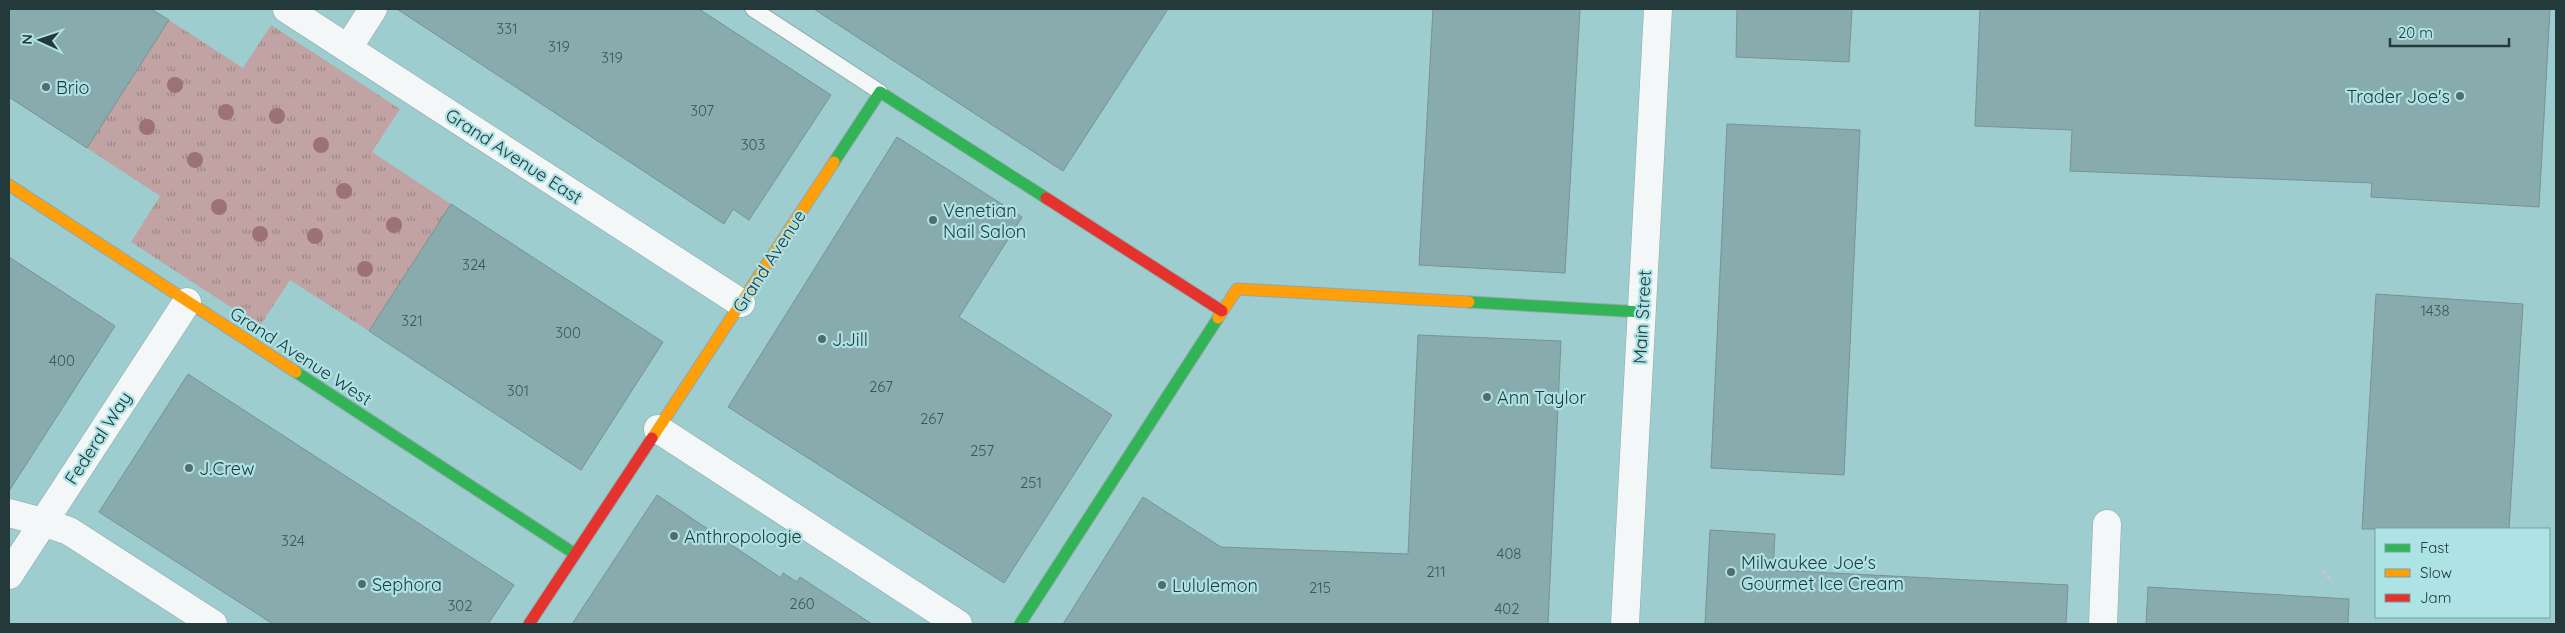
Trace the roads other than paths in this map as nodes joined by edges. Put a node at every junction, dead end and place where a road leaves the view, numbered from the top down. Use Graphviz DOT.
graph roads {
  1 [pos="287,9"];
  2 [pos="374,9"];
  3 [pos="753,9"];
  4 [pos="1658,9"];
  5 [pos="348,48"];
  6 [pos="880,92"];
  7 [pos="9,186"];
  8 [pos="187,302"];
  9 [pos="741,303"];
  10 [pos="1222,311"];
  11 [pos="1642,312"];
  12 [pos="658,429"];
  13 [pos="9,513"];
  14 [pos="43,522"];
  15 [pos="2107,524"];
  16 [pos="575,554"];
  17 [pos="9,575"];
  18 [pos="214,624"];
  19 [pos="529,624"];
  20 [pos="958,624"];
  21 [pos="1020,624"];
  22 [pos="1626,624"];
  23 [pos="2103,624"];
  1 -- 5 [label="street, Grand Avenue East"];
  2 -- 5 [label="street"];
  3 -- 6 [label="lane"];
  4 -- 11 [label="street, Main Street"];
  5 -- 9 [label="street, Grand Avenue East"];
  6 -- 9 [label="street, Grand Avenue"];
  6 -- 10 [label="street"];
  7 -- 8 [label="street, Grand Avenue West"];
  8 -- 14 [label="street, Federal Way"];
  8 -- 16 [label="street, Grand Avenue West"];
  9 -- 12 [label="street, Grand Avenue"];
  10 -- 11 [label="street"];
  10 -- 21 [label="street"];
  11 -- 22 [label="street, Main Street"];
  12 -- 16 [label="street, Grand Avenue"];
  12 -- 20 [label="street"];
  13 -- 14 [label="street"];
  14 -- 17 [label="street, Federal Way"];
  14 -- 18 [label="street"];
  15 -- 23 [label="street"];
  16 -- 19 [label="street, Grand Avenue"];
}
